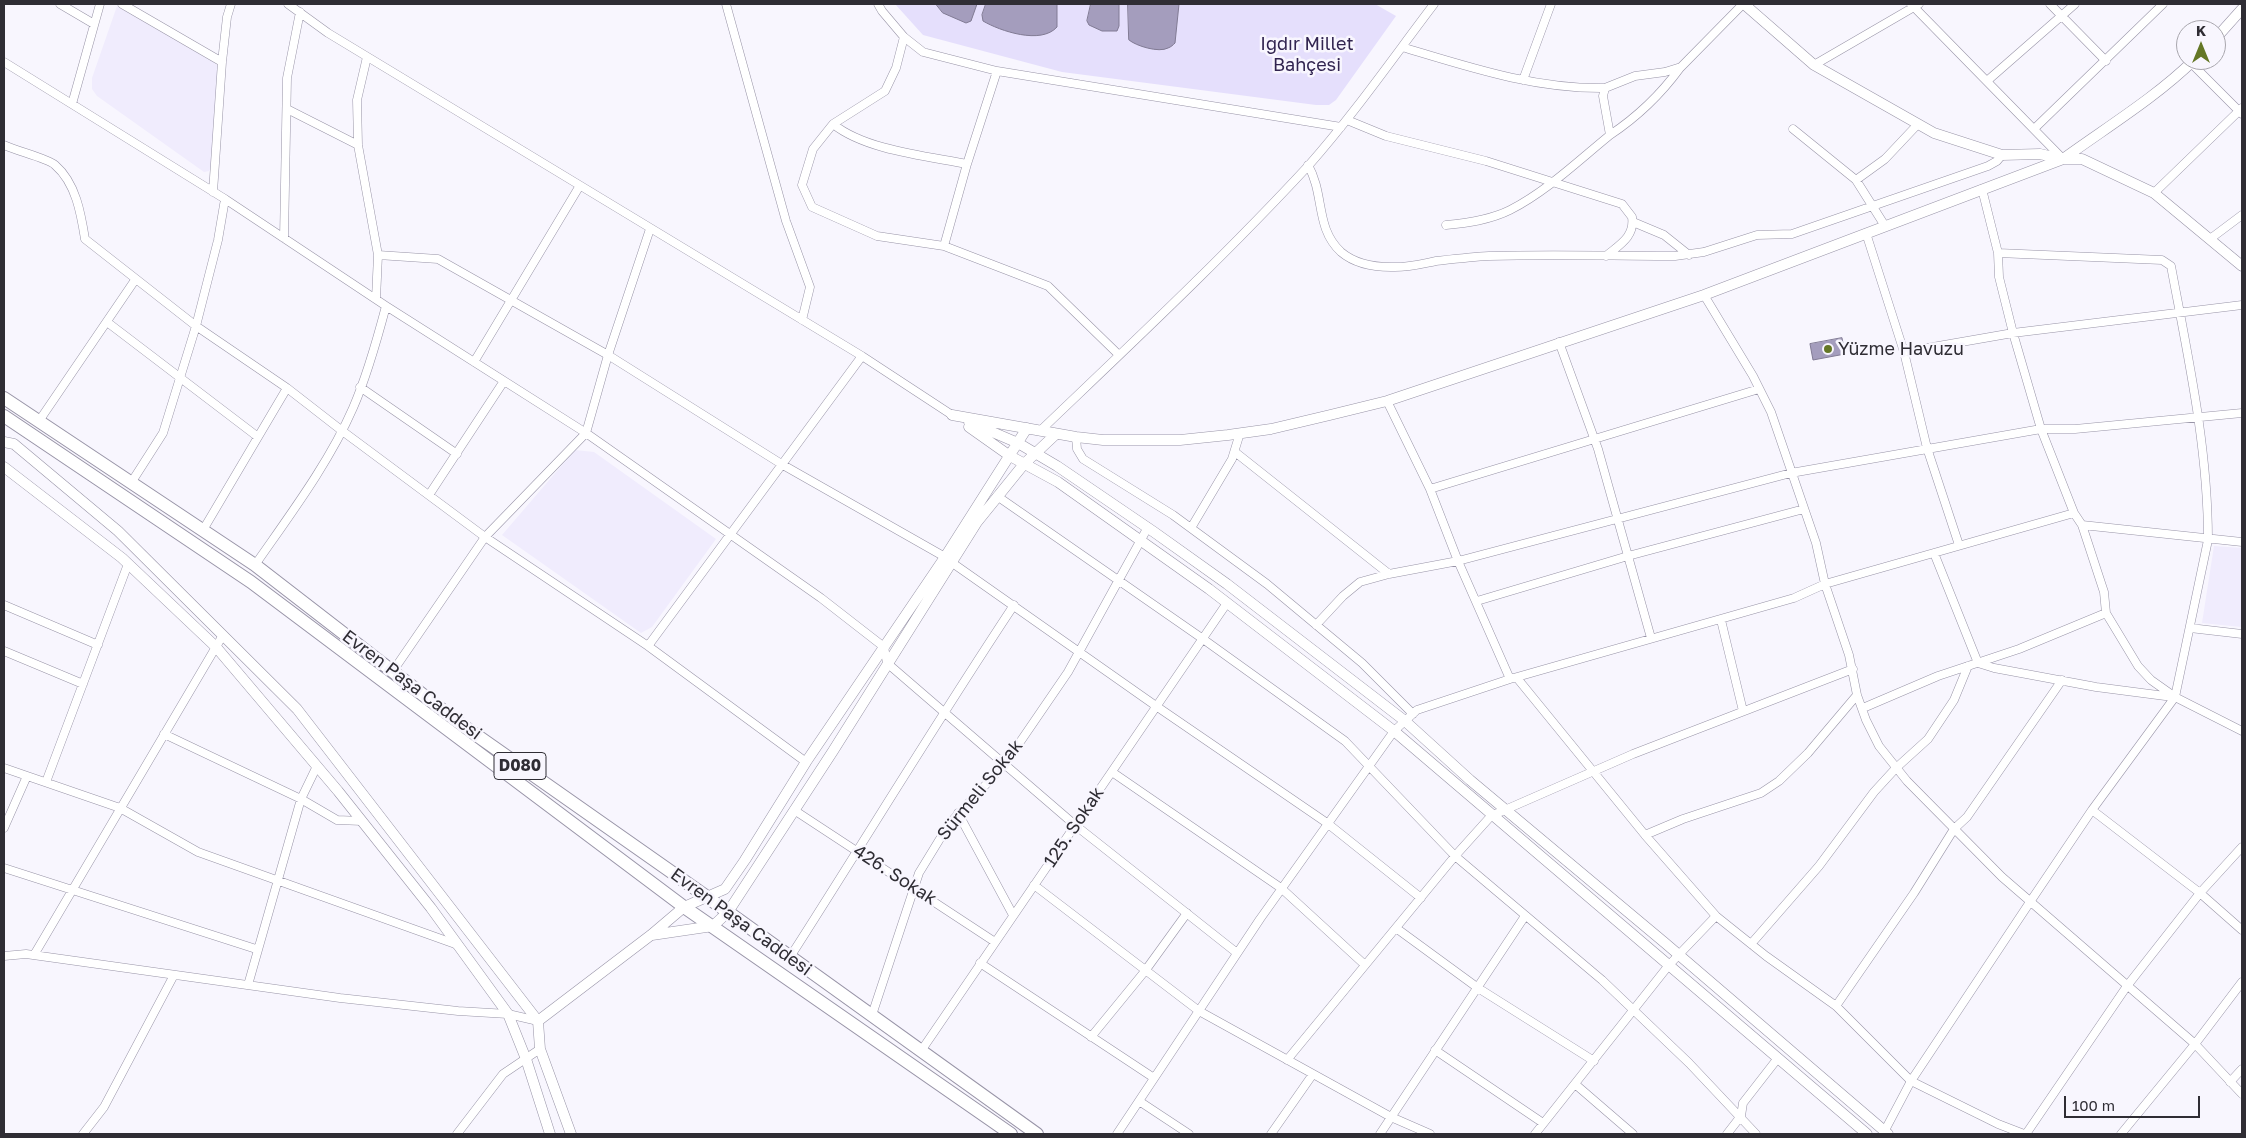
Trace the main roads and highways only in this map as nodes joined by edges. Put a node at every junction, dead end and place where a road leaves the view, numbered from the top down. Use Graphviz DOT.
graph roads {
  1 [pos="4,398"];
  2 [pos="4,416"];
  3 [pos="1011,1134"];
  4 [pos="1037,1134"];
  1 -- 4 [label="highway, Evren Paşa Caddesi / D080"];
  2 -- 3 [label="highway, Evren Paşa Caddesi / D080"];
}
